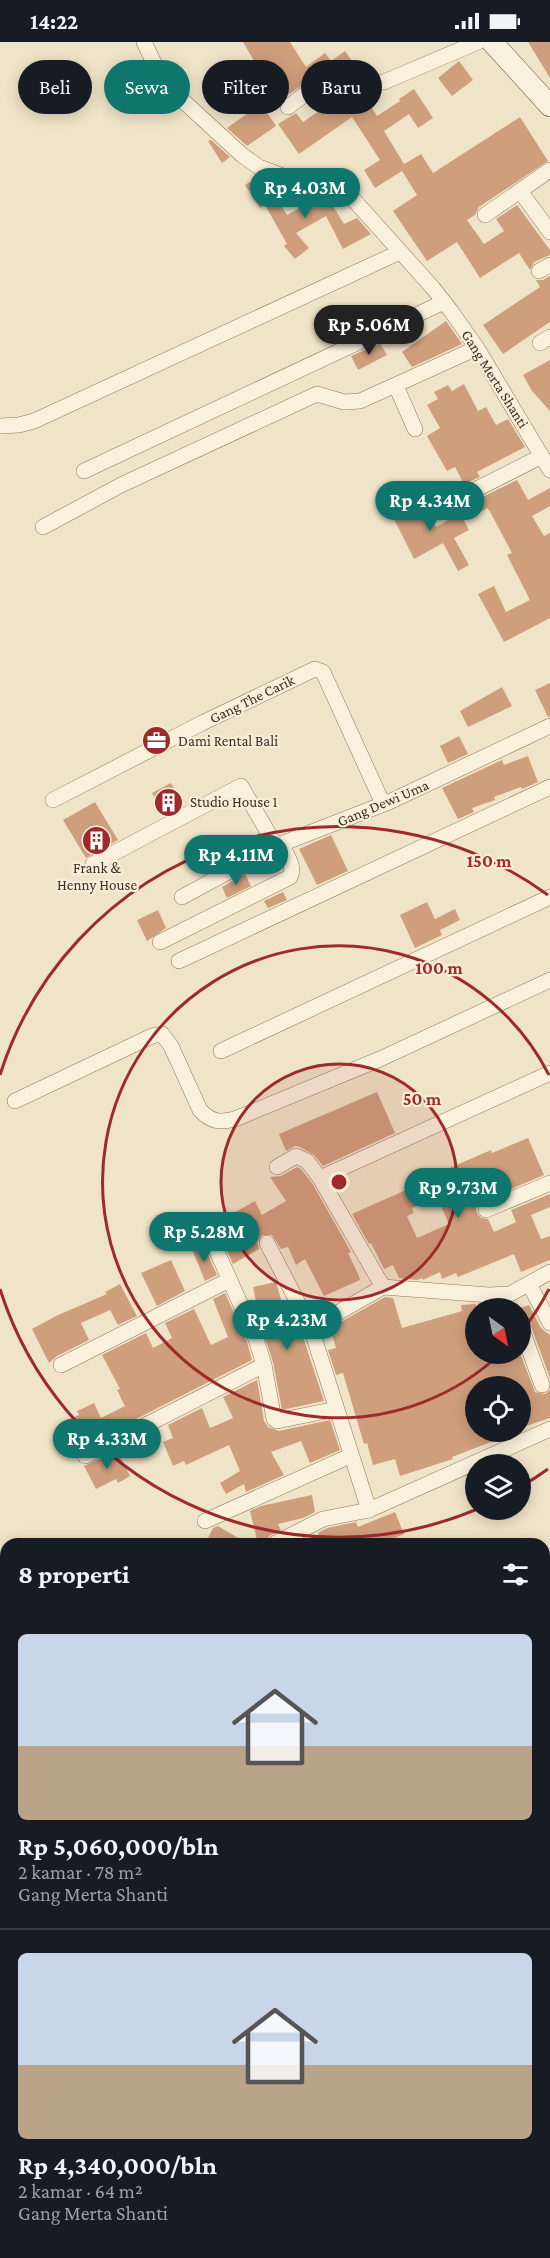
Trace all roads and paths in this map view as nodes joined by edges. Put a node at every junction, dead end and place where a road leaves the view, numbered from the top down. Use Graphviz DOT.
graph roads {
  1 [pos="144,42"];
  2 [pos="478,42"];
  3 [pos="492,42"];
  4 [pos="289,106"];
  5 [pos="550,106"];
  6 [pos="550,170"];
  7 [pos="520,191"];
  8 [pos="485,215"];
  9 [pos="550,232"];
  10 [pos="400,252"];
  11 [pos="444,302"];
  12 [pos="477,348"];
  13 [pos="396,386"];
  14 [pos="0,426"];
  15 [pos="415,429"];
  16 [pos="548,465"];
  17 [pos="84,471"];
  18 [pos="459,498"];
  19 [pos="43,527"];
  20 [pos="550,726"];
  21 [pos="550,787"];
  22 [pos="53,800"];
  23 [pos="383,804"];
  24 [pos="278,845"];
  25 [pos="93,864"];
  26 [pos="182,897"];
  27 [pos="550,897"];
  28 [pos="160,942"];
  29 [pos="179,961"];
  30 [pos="550,980"];
  31 [pos="221,1051"];
  32 [pos="550,1073"];
  33 [pos="15,1101"];
  34 [pos="277,1167"];
  35 [pos="320,1178"];
  36 [pos="550,1183"];
  37 [pos="486,1210"];
  38 [pos="211,1238"];
  39 [pos="267,1243"];
  40 [pos="550,1272"];
  41 [pos="229,1280"];
  42 [pos="529,1284"];
  43 [pos="383,1287"];
  44 [pos="499,1298"];
  45 [pos="516,1298"];
  46 [pos="550,1323"];
  47 [pos="311,1329"];
  48 [pos="531,1354"];
  49 [pos="61,1365"];
  50 [pos="264,1365"];
  51 [pos="542,1385"];
  52 [pos="336,1409"];
  53 [pos="550,1429"];
  54 [pos="85,1456"];
  55 [pos="350,1456"];
  56 [pos="369,1510"];
  57 [pos="205,1521"];
  58 [pos="286,1538"];
  1 -- 10 [label="street, Gang Merta Shanti"];
  2 -- 4 [label="street"];
  3 -- 5 [label="street"];
  6 -- 7 [label="street"];
  7 -- 8 [label="street"];
  7 -- 9 [label="street"];
  10 -- 11 [label="street, Gang Merta Shanti"];
  10 -- 14 [label="street"];
  11 -- 12 [label="street, Gang Merta Shanti"];
  11 -- 17 [label="street"];
  12 -- 13 [label="street"];
  12 -- 16 [label="street, Gang Merta Shanti"];
  13 -- 15 [label="street"];
  13 -- 19 [label="street"];
  16 -- 18 [label="street"];
  20 -- 23 [label="street, Gang Dewi Uma"];
  21 -- 29 [label="street"];
  22 -- 23 [label="street, Gang The Carik"];
  23 -- 24 [label="street, Gang Dewi Uma"];
  24 -- 25 [label="street"];
  24 -- 26 [label="street, Gang Dewi Uma"];
  24 -- 28 [label="street"];
  27 -- 31 [label="street"];
  30 -- 33 [label="street"];
  32 -- 35 [label="street"];
  34 -- 35 [label="street"];
  35 -- 43 [label="street"];
  36 -- 37 [label="street"];
  38 -- 41 [label="street"];
  39 -- 47 [label="street"];
  40 -- 42 [label="street"];
  41 -- 49 [label="street"];
  41 -- 50 [label="street"];
  42 -- 45 [label="street"];
  42 -- 46 [label="street"];
  43 -- 44 [label="street"];
  43 -- 47 [label="street"];
  47 -- 52 [label="street"];
  48 -- 51 [label="street"];
  50 -- 52 [label="street"];
  50 -- 54 [label="street"];
  52 -- 55 [label="street"];
  53 -- 56 [label="street"];
  55 -- 56 [label="street"];
  55 -- 57 [label="street"];
  56 -- 58 [label="street"];
}
